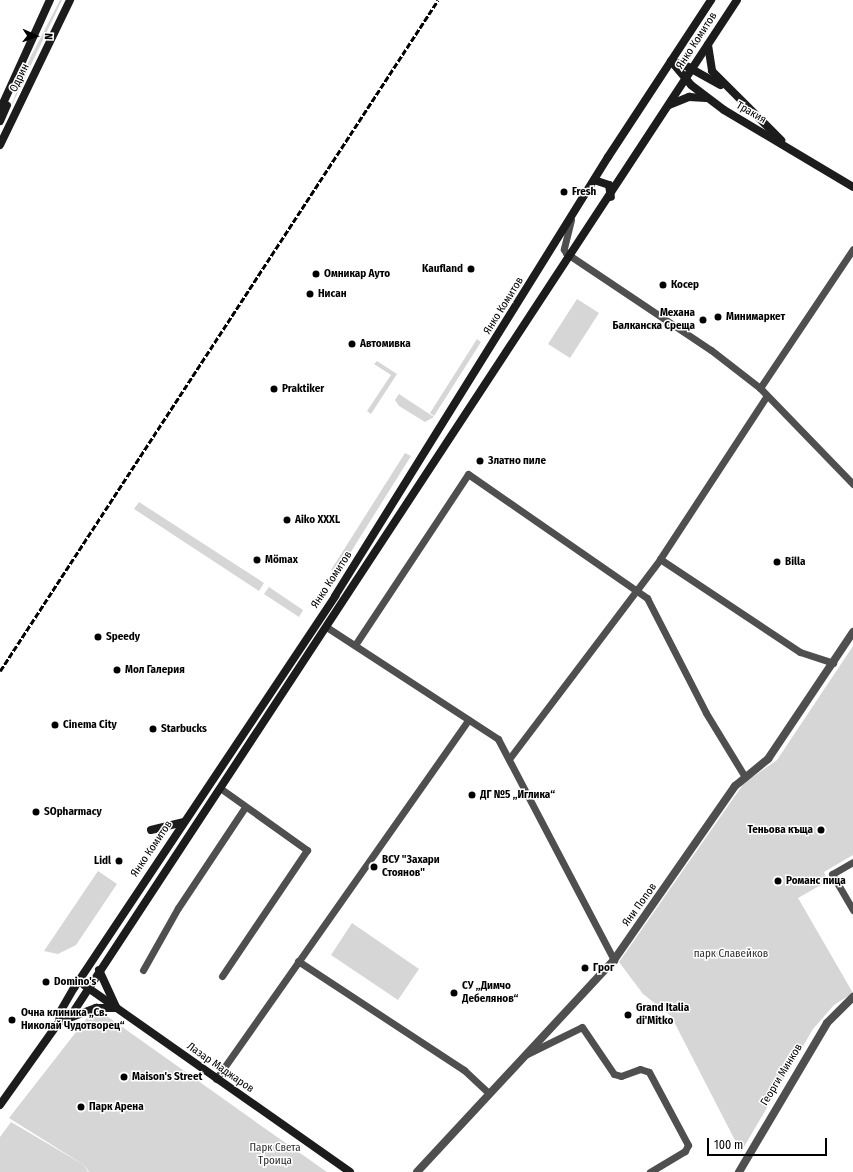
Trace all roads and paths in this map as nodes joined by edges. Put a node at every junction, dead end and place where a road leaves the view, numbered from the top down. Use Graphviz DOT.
graph roads {
  1 [pos="50,0"];
  2 [pos="70,0"];
  3 [pos="711,0"];
  4 [pos="737,0"];
  5 [pos="708,44"];
  6 [pos="671,62"];
  7 [pos="692,69"];
  8 [pos="685,79"];
  9 [pos="11,86"];
  10 [pos="729,91"];
  11 [pos="708,98"];
  12 [pos="668,105"];
  13 [pos="0,110"];
  14 [pos="0,121"];
  15 [pos="0,145"];
  16 [pos="786,145"];
  17 [pos="594,180"];
  18 [pos="853,187"];
  19 [pos="610,197"];
  20 [pos="571,220"];
  21 [pos="853,249"];
  22 [pos="571,256"];
  23 [pos="760,388"];
  24 [pos="766,397"];
  25 [pos="853,484"];
  26 [pos="660,559"];
  27 [pos="635,588"];
  28 [pos="328,628"];
  29 [pos="853,632"];
  30 [pos="355,646"];
  31 [pos="833,663"];
  32 [pos="468,720"];
  33 [pos="509,758"];
  34 [pos="745,777"];
  35 [pos="220,788"];
  36 [pos="245,807"];
  37 [pos="184,820"];
  38 [pos="151,830"];
  39 [pos="170,842"];
  40 [pos="179,849"];
  41 [pos="853,862"];
  42 [pos="853,910"];
  43 [pos="614,960"];
  44 [pos="298,961"];
  45 [pos="99,970"];
  46 [pos="144,970"];
  47 [pos="222,976"];
  48 [pos="78,981"];
  49 [pos="87,988"];
  50 [pos="853,997"];
  51 [pos="116,1008"];
  52 [pos="70,1017"];
  53 [pos="58,1022"];
  54 [pos="525,1054"];
  55 [pos="216,1079"];
  56 [pos="489,1094"];
  57 [pos="0,1104"];
  58 [pos="420,1171"];
  59 [pos="350,1172"];
  60 [pos="650,1172"];
  61 [pos="739,1172"];
  1 -- 9 [label="main road, Одрин"];
  2 -- 15 [label="main road, Одрин"];
  3 -- 6 [label="main road, Янко Комитов"];
  4 -- 5 [label="main road, Янко Комитов"];
  5 -- 7 [label="main road, Янко Комитов"];
  5 -- 10 [label="main road"];
  6 -- 7 [label="main road"];
  6 -- 8 [label="main road, Тракия"];
  6 -- 17 [label="main road, Янко Комитов"];
  7 -- 8 [label="main road, Янко Комитов"];
  7 -- 10 [label="main road"];
  8 -- 11 [label="main road, Тракия"];
  8 -- 12 [label="main road, Янко Комитов"];
  9 -- 13 [label="main road, Одрин"];
  9 -- 14 [label="main road"];
  10 -- 16 [label="main road, Тракия"];
  11 -- 12 [label="main road"];
  11 -- 16 [label="main road, Тракия"];
  12 -- 19 [label="main road, Янко Комитов"];
  16 -- 18 [label="main road, Тракия"];
  17 -- 19 [label="main road"];
  17 -- 20 [label="main road, Янко Комитов"];
  19 -- 22 [label="main road, Янко Комитов"];
  20 -- 22 [label="street, Янко Комитов"];
  20 -- 37 [label="main road, Янко Комитов"];
  21 -- 23 [label="street"];
  22 -- 23 [label="street"];
  22 -- 28 [label="main road, Янко Комитов"];
  23 -- 24 [label="street"];
  24 -- 25 [label="street"];
  24 -- 26 [label="street"];
  26 -- 27 [label="street"];
  26 -- 31 [label="street"];
  27 -- 30 [label="street"];
  27 -- 33 [label="street"];
  27 -- 34 [label="street"];
  28 -- 30 [label="street"];
  28 -- 35 [label="main road, Янко Комитов"];
  29 -- 31 [label="street, Яни Попов"];
  30 -- 32 [label="street"];
  31 -- 34 [label="street, Яни Попов"];
  32 -- 33 [label="street"];
  32 -- 44 [label="street"];
  33 -- 43 [label="street"];
  34 -- 43 [label="street, Яни Попов"];
  35 -- 36 [label="street"];
  35 -- 40 [label="main road, Янко Комитов"];
  36 -- 46 [label="street"];
  36 -- 47 [label="street"];
  37 -- 38 [label="main road"];
  37 -- 39 [label="main road, Янко Комитов"];
  39 -- 40 [label="street"];
  39 -- 48 [label="main road, Янко Комитов"];
  40 -- 45 [label="main road, Янко Комитов"];
  41 -- 42 [label="street"];
  43 -- 54 [label="street, Яни Попов"];
  44 -- 55 [label="street"];
  44 -- 56 [label="street"];
  45 -- 49 [label="main road, Янко Комитов"];
  45 -- 51 [label="main road"];
  48 -- 49 [label="main road, Лазар Маджаров"];
  48 -- 53 [label="main road, Янко Комитов"];
  49 -- 51 [label="main road, Лазар Маджаров"];
  49 -- 52 [label="main road, Янко Комитов"];
  50 -- 61 [label="street, Георги Минков"];
  51 -- 52 [label="main road"];
  51 -- 55 [label="main road, Лазар Маджаров"];
  52 -- 53 [label="main road"];
  53 -- 57 [label="main road, Янко Комитов"];
  54 -- 56 [label="street, Яни Попов"];
  54 -- 60 [label="street"];
  55 -- 59 [label="main road, Лазар Маджаров"];
  56 -- 58 [label="street, Яни Попов"];
}
